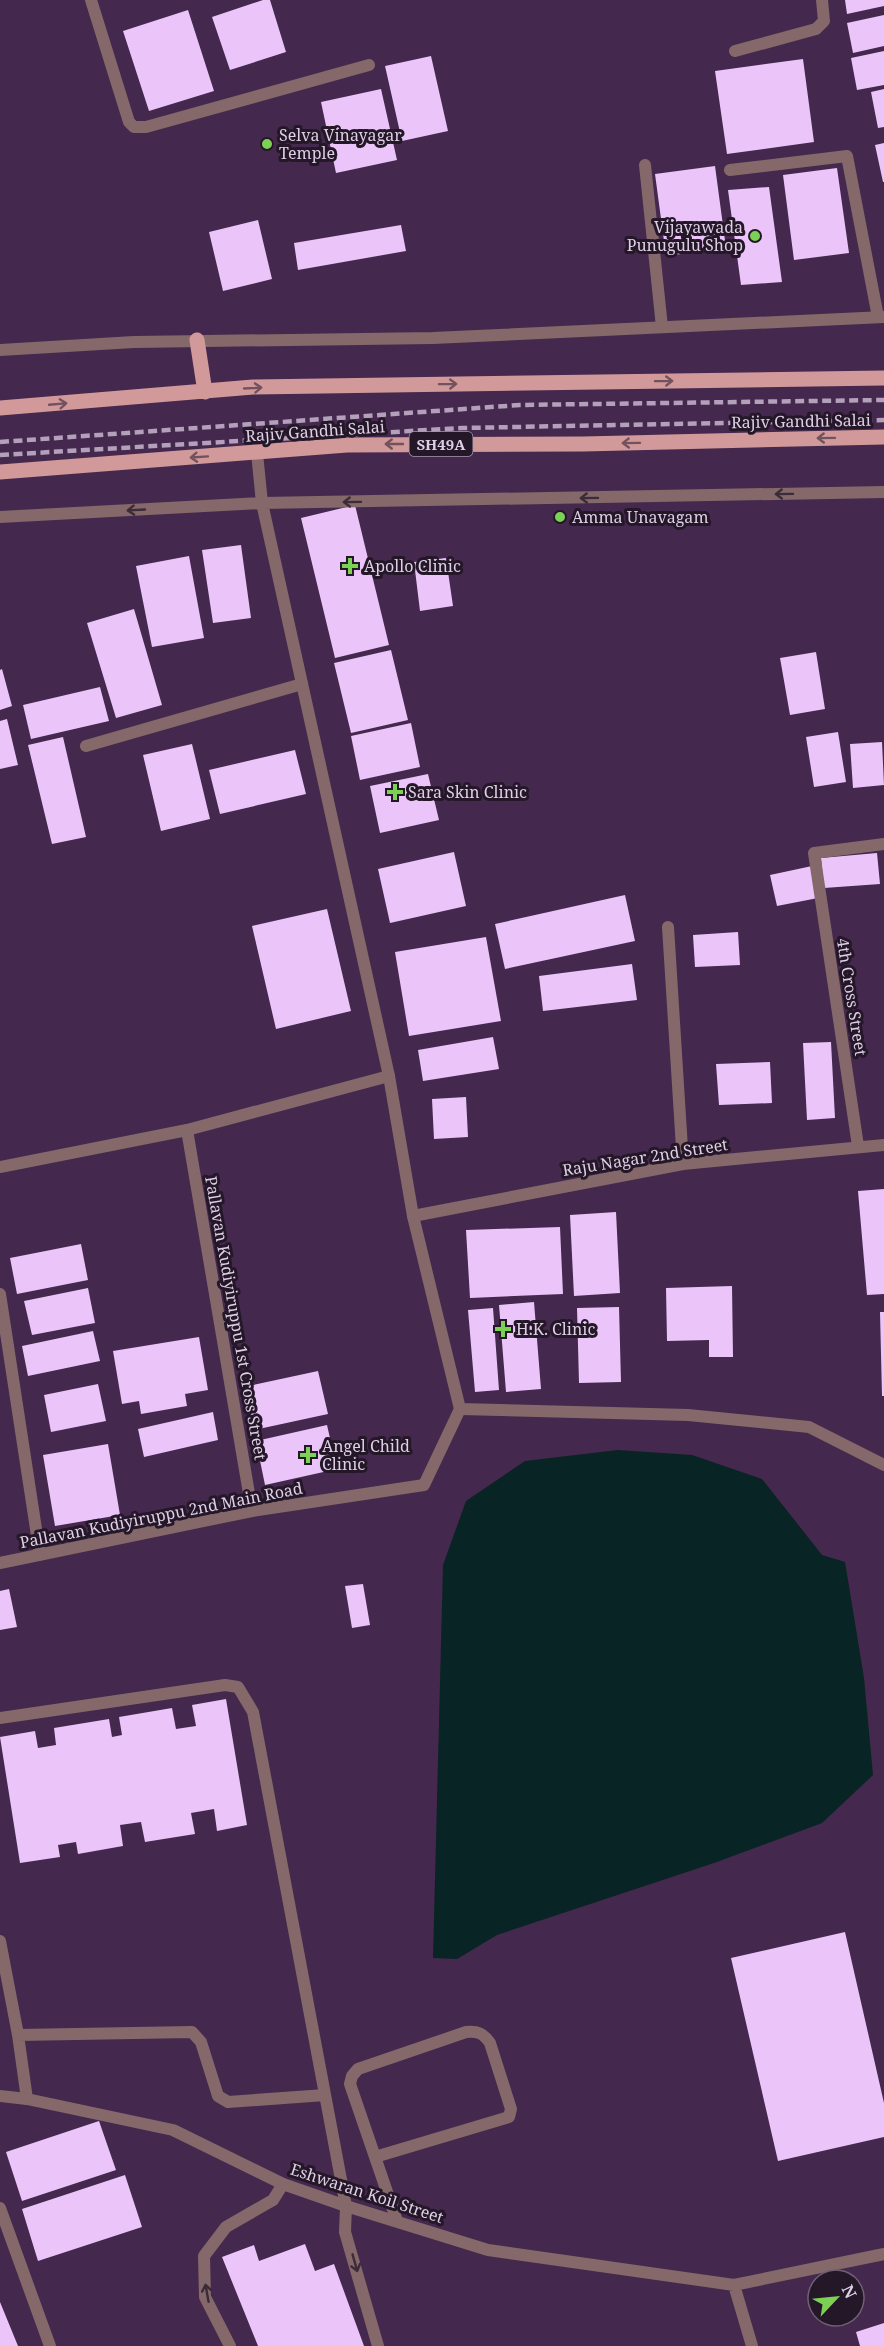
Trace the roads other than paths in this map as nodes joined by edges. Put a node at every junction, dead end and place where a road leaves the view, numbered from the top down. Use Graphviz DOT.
graph roads {
  1 [pos="91,0"];
  2 [pos="822,0"];
  3 [pos="735,51"];
  4 [pos="369,65"];
  5 [pos="645,165"];
  6 [pos="730,170"];
  7 [pos="881,317"];
  8 [pos="662,327"];
  9 [pos="197,340"];
  10 [pos="0,350"];
  11 [pos="884,378"];
  12 [pos="205,392"];
  13 [pos="0,408"];
  14 [pos="884,437"];
  15 [pos="257,453"];
  16 [pos="0,472"];
  17 [pos="884,492"];
  18 [pos="262,503"];
  19 [pos="0,517"];
  20 [pos="302,684"];
  21 [pos="86,747"];
  22 [pos="884,844"];
  23 [pos="668,927"];
  24 [pos="388,1076"];
  25 [pos="187,1130"];
  26 [pos="884,1145"];
  27 [pos="858,1146"];
  28 [pos="683,1164"];
  29 [pos="0,1167"];
  30 [pos="413,1216"];
  31 [pos="0,1294"];
  32 [pos="460,1409"];
  33 [pos="884,1466"];
  34 [pos="252,1511"];
  35 [pos="40,1555"];
  36 [pos="0,1563"];
  37 [pos="0,1718"];
  38 [pos="0,1941"];
  39 [pos="18,2035"];
  40 [pos="325,2095"];
  41 [pos="0,2096"];
  42 [pos="27,2099"];
  43 [pos="375,2157"];
  44 [pos="283,2184"];
  45 [pos="346,2206"];
  46 [pos="0,2208"];
  47 [pos="397,2222"];
  48 [pos="884,2254"];
  49 [pos="734,2285"];
  50 [pos="50,2346"];
  51 [pos="230,2346"];
  52 [pos="378,2346"];
  53 [pos="752,2346"];
  1 -- 4 [label="street"];
  2 -- 3 [label="street"];
  5 -- 8 [label="street"];
  6 -- 7 [label="street"];
  7 -- 8 [label="street"];
  8 -- 9 [label="street"];
  9 -- 10 [label="street"];
  9 -- 12 [label="main road"];
  12 -- 11 [label="main road, one-way"];
  13 -- 12 [label="main road, one-way"];
  14 -- 15 [label="main road, Rajiv Gandhi Salai / SH49A, one-way"];
  15 -- 16 [label="main road, Rajiv Gandhi Salai / SH49A, one-way"];
  15 -- 18 [label="street"];
  17 -- 18 [label="street, one-way"];
  18 -- 19 [label="street, one-way"];
  18 -- 20 [label="street"];
  20 -- 21 [label="street"];
  20 -- 24 [label="street"];
  22 -- 27 [label="street, 4th Cross Street"];
  23 -- 28 [label="street"];
  24 -- 25 [label="street"];
  24 -- 30 [label="street"];
  25 -- 29 [label="street"];
  25 -- 34 [label="street, Pallavan Kudiyiruppu 1st Cross Street"];
  26 -- 27 [label="street, Raju Nagar 2nd Street"];
  27 -- 28 [label="street, Raju Nagar 2nd Street"];
  28 -- 30 [label="street, Raju Nagar 2nd Street"];
  30 -- 32 [label="street"];
  31 -- 35 [label="street"];
  32 -- 33 [label="street"];
  32 -- 34 [label="street, Pallavan Kudiyiruppu 2nd Main Road"];
  34 -- 35 [label="street, Pallavan Kudiyiruppu 2nd Main Road"];
  35 -- 36 [label="street, Pallavan Kudiyiruppu 2nd Main Road"];
  37 -- 40 [label="street"];
  38 -- 39 [label="street"];
  39 -- 40 [label="street"];
  39 -- 42 [label="street"];
  40 -- 45 [label="street"];
  41 -- 42 [label="street, Eshwaran Koil Street"];
  42 -- 44 [label="street, Eshwaran Koil Street"];
  43 -- 43 [label="street"];
  43 -- 47 [label="street"];
  44 -- 45 [label="street, Eshwaran Koil Street"];
  51 -- 44 [label="street, one-way"];
  45 -- 47 [label="street, Eshwaran Koil Street"];
  45 -- 52 [label="street, one-way"];
  46 -- 50 [label="street"];
  47 -- 49 [label="street, Eshwaran Koil Street"];
  48 -- 49 [label="street, Eshwaran Koil Street"];
  49 -- 53 [label="street"];
}
